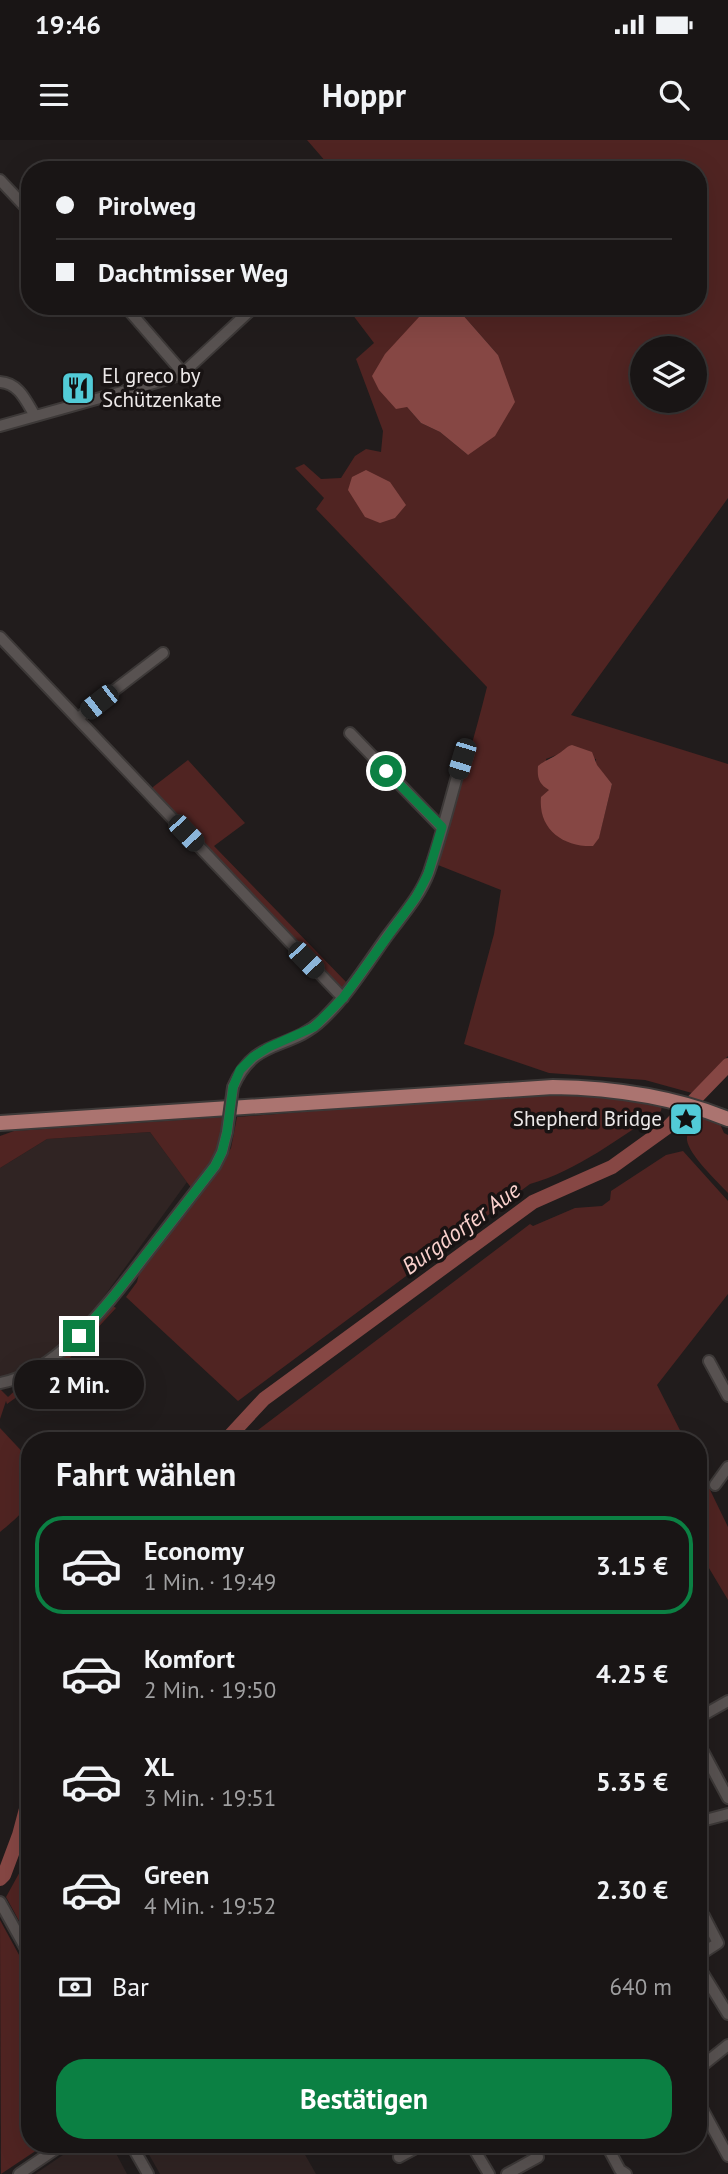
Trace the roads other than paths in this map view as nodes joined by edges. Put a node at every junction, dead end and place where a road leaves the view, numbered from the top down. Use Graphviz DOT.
graph roads {
  1 [pos="0,180"];
  2 [pos="21,202"];
  3 [pos="133,315"];
  4 [pos="245,315"];
  5 [pos="184,373"];
  6 [pos="0,382"];
  7 [pos="35,416"];
  8 [pos="0,426"];
  9 [pos="0,637"];
  10 [pos="163,653"];
  11 [pos="78,718"];
  12 [pos="350,733"];
  13 [pos="462,759"];
  14 [pos="442,827"];
  15 [pos="343,998"];
  16 [pos="722,1117"];
  17 [pos="0,1123"];
  18 [pos="709,1361"];
  19 [pos="0,1382"];
  20 [pos="728,1396"];
  21 [pos="728,1468"];
  22 [pos="715,1485"];
  23 [pos="728,1701"];
  24 [pos="707,1713"];
  25 [pos="707,1759"];
  26 [pos="728,1798"];
  27 [pos="728,1814"];
  28 [pos="707,1820"];
  29 [pos="0,1902"];
  30 [pos="707,1922"];
  31 [pos="21,1940"];
  32 [pos="707,1950"];
  33 [pos="707,1987"];
  34 [pos="728,2014"];
  35 [pos="728,2045"];
  36 [pos="707,2062"];
  37 [pos="707,2118"];
  38 [pos="50,2153"];
  39 [pos="136,2153"];
  40 [pos="407,2153"];
  41 [pos="476,2153"];
  42 [pos="611,2153"];
  43 [pos="728,2156"];
  44 [pos="400,2157"];
  45 [pos="538,2157"];
  46 [pos="19,2174"];
  47 [pos="148,2174"];
  48 [pos="489,2174"];
  49 [pos="507,2174"];
  50 [pos="626,2174"];
  1 -- 2 [label="street"];
  3 -- 5 [label="street"];
  4 -- 5 [label="street"];
  5 -- 7 [label="street"];
  6 -- 7 [label="street"];
  7 -- 8 [label="street"];
  9 -- 11 [label="street"];
  10 -- 11 [label="street"];
  11 -- 15 [label="street"];
  12 -- 14 [label="street"];
  13 -- 14 [label="street"];
  14 -- 15 [label="street"];
  15 -- 19 [label="street, bridge"];
  16 -- 17 [label="main road"];
  18 -- 20 [label="street"];
  21 -- 22 [label="street"];
  23 -- 24 [label="street"];
  25 -- 26 [label="street"];
  27 -- 28 [label="street"];
  29 -- 31 [label="street"];
  30 -- 32 [label="street"];
  33 -- 34 [label="street"];
  35 -- 36 [label="street"];
  37 -- 43 [label="street"];
  38 -- 46 [label="street"];
  39 -- 47 [label="street"];
  40 -- 44 [label="street"];
  41 -- 48 [label="street"];
  42 -- 50 [label="street"];
  45 -- 49 [label="street"];
}
